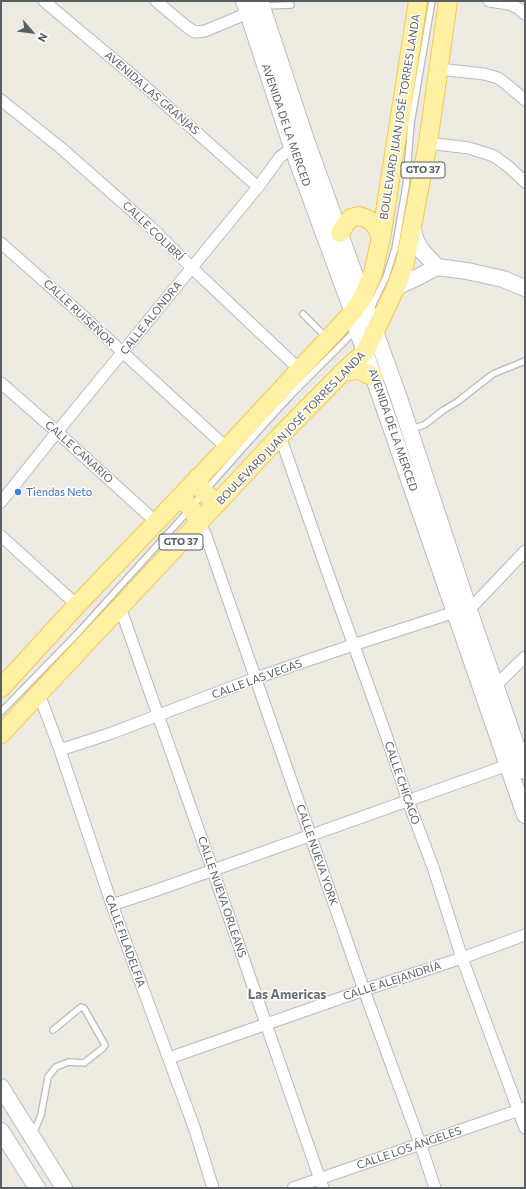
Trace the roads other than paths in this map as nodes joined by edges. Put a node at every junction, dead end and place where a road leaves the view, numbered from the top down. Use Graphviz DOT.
graph roads {
  1 [pos="44,1"];
  2 [pos="156,1"];
  3 [pos="418,1"];
  4 [pos="432,1"];
  5 [pos="448,1"];
  6 [pos="489,1"];
  7 [pos="261,4"];
  8 [pos="291,5"];
  9 [pos="246,7"];
  10 [pos="525,14"];
  11 [pos="439,69"];
  12 [pos="1,100"];
  13 [pos="525,100"];
  14 [pos="299,143"];
  15 [pos="428,143"];
  16 [pos="525,182"];
  17 [pos="258,187"];
  18 [pos="412,227"];
  19 [pos="340,233"];
  20 [pos="381,238"];
  21 [pos="1,243"];
  22 [pos="437,267"];
  23 [pos="192,268"];
  24 [pos="396,287"];
  25 [pos="525,288"];
  26 [pos="303,314"];
  27 [pos="363,319"];
  28 [pos="328,339"];
  29 [pos="365,352"];
  30 [pos="122,353"];
  31 [pos="525,361"];
  32 [pos="299,369"];
  33 [pos="343,372"];
  34 [pos="374,377"];
  35 [pos="1,383"];
  36 [pos="410,430"];
  37 [pos="57,432"];
  38 [pos="280,436"];
  39 [pos="227,448"];
  40 [pos="201,485"];
  41 [pos="1,502"];
  42 [pos="219,502"];
  43 [pos="189,510"];
  44 [pos="156,522"];
  45 [pos="1,536"];
  46 [pos="525,551"];
  47 [pos="77,605"];
  48 [pos="120,607"];
  49 [pos="462,611"];
  50 [pos="354,645"];
  51 [pos="525,657"];
  52 [pos="256,678"];
  53 [pos="495,686"];
  54 [pos="1,688"];
  55 [pos="39,694"];
  56 [pos="1,712"];
  57 [pos="158,715"];
  58 [pos="1,734"];
  59 [pos="60,750"];
  60 [pos="520,763"];
  61 [pos="408,801"];
  62 [pos="525,815"];
  63 [pos="311,836"];
  64 [pos="213,871"];
  65 [pos="112,905"];
  66 [pos="525,935"];
  67 [pos="462,958"];
  68 [pos="364,990"];
  69 [pos="266,1024"];
  70 [pos="53,1030"];
  71 [pos="168,1058"];
  72 [pos="1,1087"];
  73 [pos="522,1109"];
  74 [pos="525,1128"];
  75 [pos="1,1131"];
  76 [pos="32,1136"];
  77 [pos="420,1143"];
  78 [pos="321,1183"];
  79 [pos="37,1188"];
  80 [pos="64,1188"];
  81 [pos="213,1188"];
  82 [pos="293,1188"];
  83 [pos="435,1188"];
  1 -- 17 [label="street, AVENIDA LAS GRANJAS"];
  2 -- 9 [label="street"];
  3 -- 20 [label="main road, BOULEVARD JUAN JOSÉ TORRES LANDA / GTO 37"];
  4 -- 27 [label="lane"];
  5 -- 11 [label="main road, BOULEVARD JUAN JOSÉ TORRES LANDA / GTO 37"];
  6 -- 10 [label="street"];
  7 -- 8 [label="lane"];
  7 -- 14 [label="street, AVENIDA DE LA MERCED"];
  9 -- 14 [label="street, AVENIDA DE LA MERCED"];
  11 -- 13 [label="street"];
  11 -- 15 [label="main road, BOULEVARD JUAN JOSÉ TORRES LANDA / GTO 37"];
  12 -- 23 [label="street, CALLE COLIBRÍ"];
  14 -- 17 [label="street, CALLE ALONDRA"];
  14 -- 19 [label="street, AVENIDA DE LA MERCED"];
  14 -- 27 [label="street, AVENIDA DE LA MERCED"];
  15 -- 16 [label="street"];
  15 -- 18 [label="main road, BOULEVARD JUAN JOSÉ TORRES LANDA / GTO 37"];
  17 -- 23 [label="street, CALLE ALONDRA"];
  18 -- 22 [label="street"];
  18 -- 24 [label="main road, BOULEVARD JUAN JOSÉ TORRES LANDA / GTO 37"];
  19 -- 20 [label="main road"];
  19 -- 27 [label="street, AVENIDA DE LA MERCED"];
  20 -- 27 [label="main road, BOULEVARD JUAN JOSÉ TORRES LANDA / GTO 37"];
  21 -- 30 [label="street, CALLE RUISEÑOR"];
  22 -- 24 [label="street"];
  22 -- 25 [label="street"];
  23 -- 30 [label="street, CALLE ALONDRA"];
  23 -- 32 [label="street, CALLE COLIBRÍ"];
  24 -- 27 [label="main road, BOULEVARD JUAN JOSÉ TORRES LANDA / GTO 37"];
  26 -- 28 [label="lane"];
  27 -- 28 [label="main road, BOULEVARD JUAN JOSÉ TORRES LANDA / GTO 37"];
  27 -- 29 [label="main road, BOULEVARD JUAN JOSÉ TORRES LANDA / GTO 37"];
  27 -- 36 [label="street, AVENIDA DE LA MERCED"];
  27 -- 40 [label="lane"];
  28 -- 32 [label="main road, BOULEVARD JUAN JOSÉ TORRES LANDA / GTO 37"];
  29 -- 33 [label="main road, BOULEVARD JUAN JOSÉ TORRES LANDA / GTO 37"];
  29 -- 34 [label="street, AVENIDA DE LA MERCED"];
  30 -- 37 [label="street, CALLE ALONDRA"];
  30 -- 39 [label="street, CALLE RUISEÑOR"];
  31 -- 36 [label="lane"];
  32 -- 39 [label="main road, BOULEVARD JUAN JOSÉ TORRES LANDA / GTO 37"];
  33 -- 34 [label="main road"];
  33 -- 38 [label="main road, BOULEVARD JUAN JOSÉ TORRES LANDA / GTO 37"];
  34 -- 49 [label="street, AVENIDA DE LA MERCED"];
  35 -- 37 [label="street, CALLE CANARIO"];
  36 -- 49 [label="street, AVENIDA DE LA MERCED"];
  37 -- 41 [label="street, CALLE ALONDRA"];
  37 -- 44 [label="street, CALLE CANARIO"];
  38 -- 42 [label="main road, BOULEVARD JUAN JOSÉ TORRES LANDA / GTO 37"];
  38 -- 50 [label="street, CALLE CHICAGO"];
  39 -- 40 [label="main road, BOULEVARD JUAN JOSÉ TORRES LANDA / GTO 37"];
  40 -- 42 [label="main road"];
  40 -- 43 [label="main road, BOULEVARD JUAN JOSÉ TORRES LANDA / GTO 37"];
  42 -- 43 [label="main road, BOULEVARD JUAN JOSÉ TORRES LANDA / GTO 37"];
  43 -- 44 [label="main road, BOULEVARD JUAN JOSÉ TORRES LANDA / GTO 37"];
  43 -- 48 [label="main road, BOULEVARD JUAN JOSÉ TORRES LANDA / GTO 37"];
  43 -- 52 [label="street, CALLE NUEVA YORK"];
  43 -- 56 [label="lane"];
  44 -- 47 [label="main road, BOULEVARD JUAN JOSÉ TORRES LANDA / GTO 37"];
  45 -- 47 [label="street"];
  46 -- 49 [label="street"];
  47 -- 54 [label="main road, BOULEVARD JUAN JOSÉ TORRES LANDA / GTO 37"];
  48 -- 55 [label="main road, BOULEVARD JUAN JOSÉ TORRES LANDA / GTO 37"];
  48 -- 57 [label="street, CALLE NUEVA ORLEANS"];
  49 -- 50 [label="street, CALLE LAS VEGAS"];
  49 -- 53 [label="street, AVENIDA DE LA MERCED"];
  49 -- 60 [label="street, AVENIDA DE LA MERCED"];
  50 -- 52 [label="street, CALLE LAS VEGAS"];
  50 -- 61 [label="street, CALLE CHICAGO"];
  51 -- 53 [label="street"];
  52 -- 57 [label="street, CALLE LAS VEGAS"];
  52 -- 63 [label="street, CALLE NUEVA YORK"];
  53 -- 60 [label="street, AVENIDA DE LA MERCED"];
  55 -- 58 [label="main road, BOULEVARD JUAN JOSÉ TORRES LANDA / GTO 37"];
  55 -- 59 [label="street, CALLE FILADELFIA"];
  57 -- 59 [label="street, CALLE LAS VEGAS"];
  57 -- 64 [label="street, CALLE NUEVA ORLEANS"];
  59 -- 65 [label="street, CALLE FILADELFIA"];
  60 -- 61 [label="street"];
  60 -- 62 [label="street, AVENIDA DE LA MERCED"];
  61 -- 63 [label="street"];
  61 -- 67 [label="street, CALLE CHICAGO"];
  63 -- 64 [label="street"];
  63 -- 68 [label="street, CALLE NUEVA YORK"];
  64 -- 65 [label="street"];
  64 -- 69 [label="street, CALLE NUEVA ORLEANS"];
  65 -- 71 [label="street, CALLE FILADELFIA"];
  66 -- 67 [label="street, CALLE ALEJANDRÍA"];
  67 -- 68 [label="street, CALLE ALEJANDRÍA"];
  67 -- 73 [label="street, CALLE CHICAGO"];
  68 -- 69 [label="street, CALLE ALEJANDRÍA"];
  68 -- 77 [label="street, CALLE NUEVA YORK"];
  69 -- 71 [label="street, CALLE ALEJANDRÍA"];
  69 -- 78 [label="street, CALLE NUEVA ORLEANS"];
  70 -- 76 [label="lane"];
  71 -- 81 [label="street, CALLE FILADELFIA"];
  72 -- 76 [label="street"];
  73 -- 74 [label="street, CALLE CHICAGO"];
  73 -- 77 [label="street, CALLE LOS ÁNGELES"];
  75 -- 79 [label="street"];
  76 -- 80 [label="street"];
  77 -- 78 [label="street, CALLE LOS ÁNGELES"];
  77 -- 83 [label="street, CALLE NUEVA YORK"];
  78 -- 82 [label="street, CALLE LOS ÁNGELES"];
}
